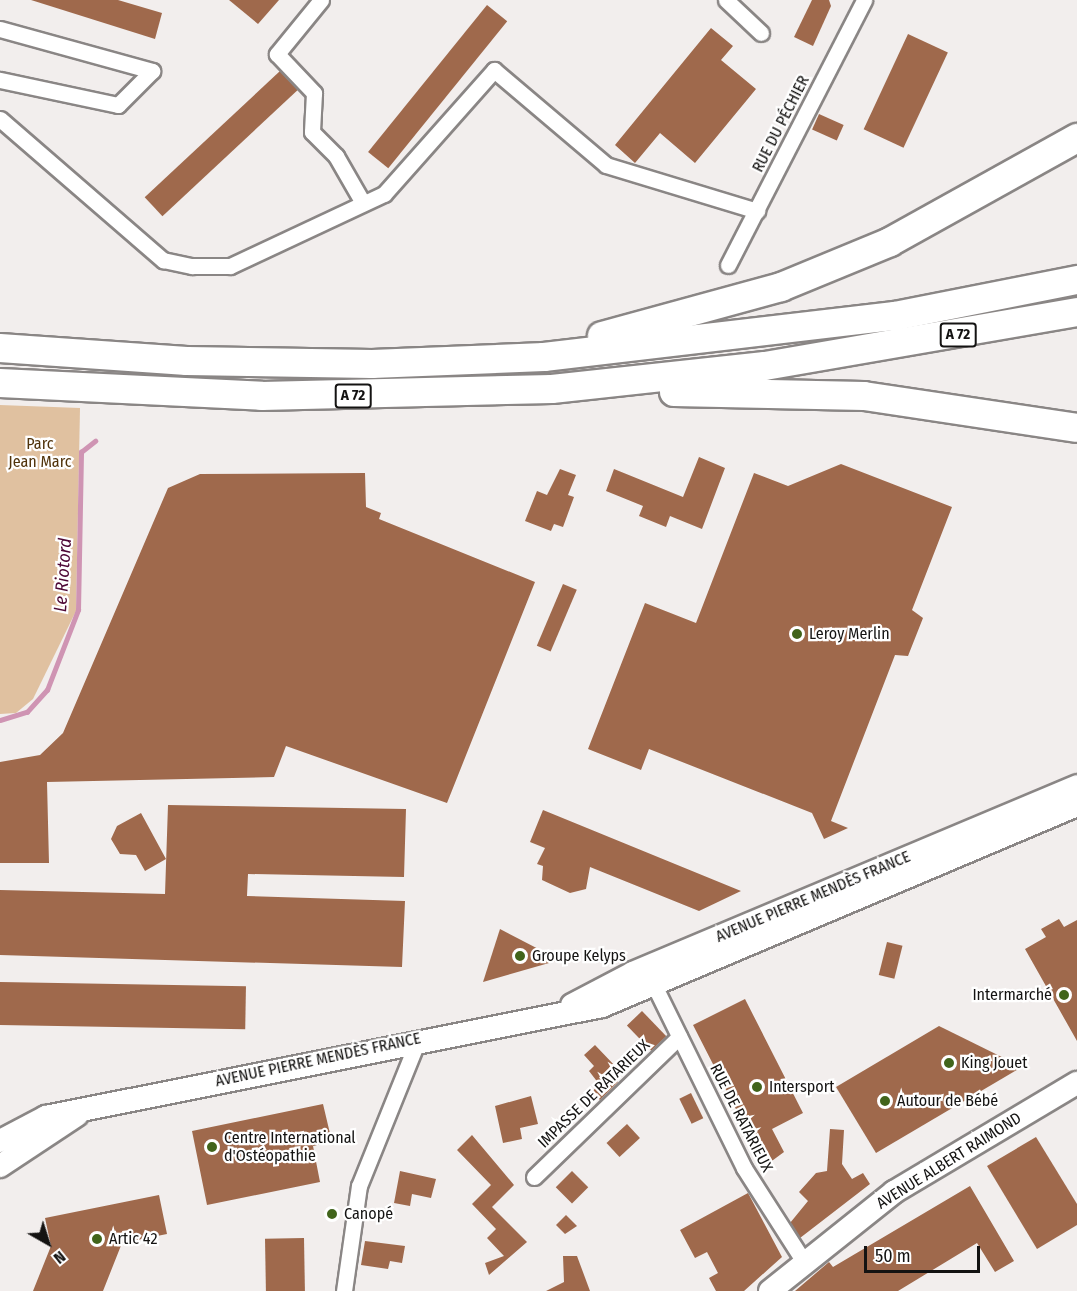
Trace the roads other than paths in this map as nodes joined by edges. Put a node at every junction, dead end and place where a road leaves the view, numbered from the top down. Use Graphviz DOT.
graph roads {
  1 [pos="321,0"];
  2 [pos="726,0"];
  3 [pos="864,0"];
  4 [pos="0,28"];
  5 [pos="761,33"];
  6 [pos="0,80"];
  7 [pos="0,119"];
  8 [pos="1077,138"];
  9 [pos="363,203"];
  10 [pos="757,211"];
  11 [pos="728,265"];
  12 [pos="1077,280"];
  13 [pos="1077,312"];
  14 [pos="0,348"];
  15 [pos="544,357"];
  16 [pos="646,380"];
  17 [pos="0,383"];
  18 [pos="1070,425"];
  19 [pos="1077,771"];
  20 [pos="1077,786"];
  21 [pos="1077,805"];
  22 [pos="856,879"];
  23 [pos="654,985"];
  24 [pos="552,1015"];
  25 [pos="679,1037"];
  26 [pos="418,1040"];
  27 [pos="1077,1083"];
  28 [pos="86,1109"];
  29 [pos="0,1140"];
  30 [pos="0,1166"];
  31 [pos="534,1177"];
  32 [pos="804,1262"];
  33 [pos="344,1291"];
  34 [pos="770,1291"];
  1 -- 9 [label="street"];
  2 -- 5 [label="street"];
  3 -- 10 [label="street, RUE DU PÉCHIER"];
  4 -- 6 [label="street"];
  7 -- 9 [label="street"];
  8 -- 15 [label="highway"];
  9 -- 10 [label="street"];
  10 -- 11 [label="street, RUE DU PÉCHIER"];
  12 -- 15 [label="highway, A 72"];
  13 -- 16 [label="highway, A 72"];
  14 -- 15 [label="highway, A 72"];
  16 -- 17 [label="highway, A 72"];
  16 -- 18 [label="highway"];
  19 -- 22 [label="main road"];
  20 -- 22 [label="main road, AVENUE PIERRE MENDÈS FRANCE"];
  21 -- 23 [label="main road, AVENUE PIERRE MENDÈS FRANCE"];
  22 -- 24 [label="main road, AVENUE PIERRE MENDÈS FRANCE"];
  23 -- 24 [label="main road, AVENUE PIERRE MENDÈS FRANCE"];
  23 -- 25 [label="street, RUE DE RATARIEUX"];
  24 -- 26 [label="main road, AVENUE PIERRE MENDÈS FRANCE"];
  25 -- 31 [label="street, IMPASSE DE RATARIEUX"];
  25 -- 32 [label="street, RUE DE RATARIEUX"];
  26 -- 28 [label="main road, AVENUE PIERRE MENDÈS FRANCE"];
  26 -- 33 [label="street"];
  27 -- 32 [label="main road, AVENUE ALBERT RAIMOND"];
  28 -- 29 [label="main road, AVENUE PIERRE MENDÈS FRANCE"];
  28 -- 30 [label="main road, AVENUE PIERRE MENDÈS FRANCE"];
  32 -- 34 [label="main road, AVENUE ALBERT RAIMOND"];
}
